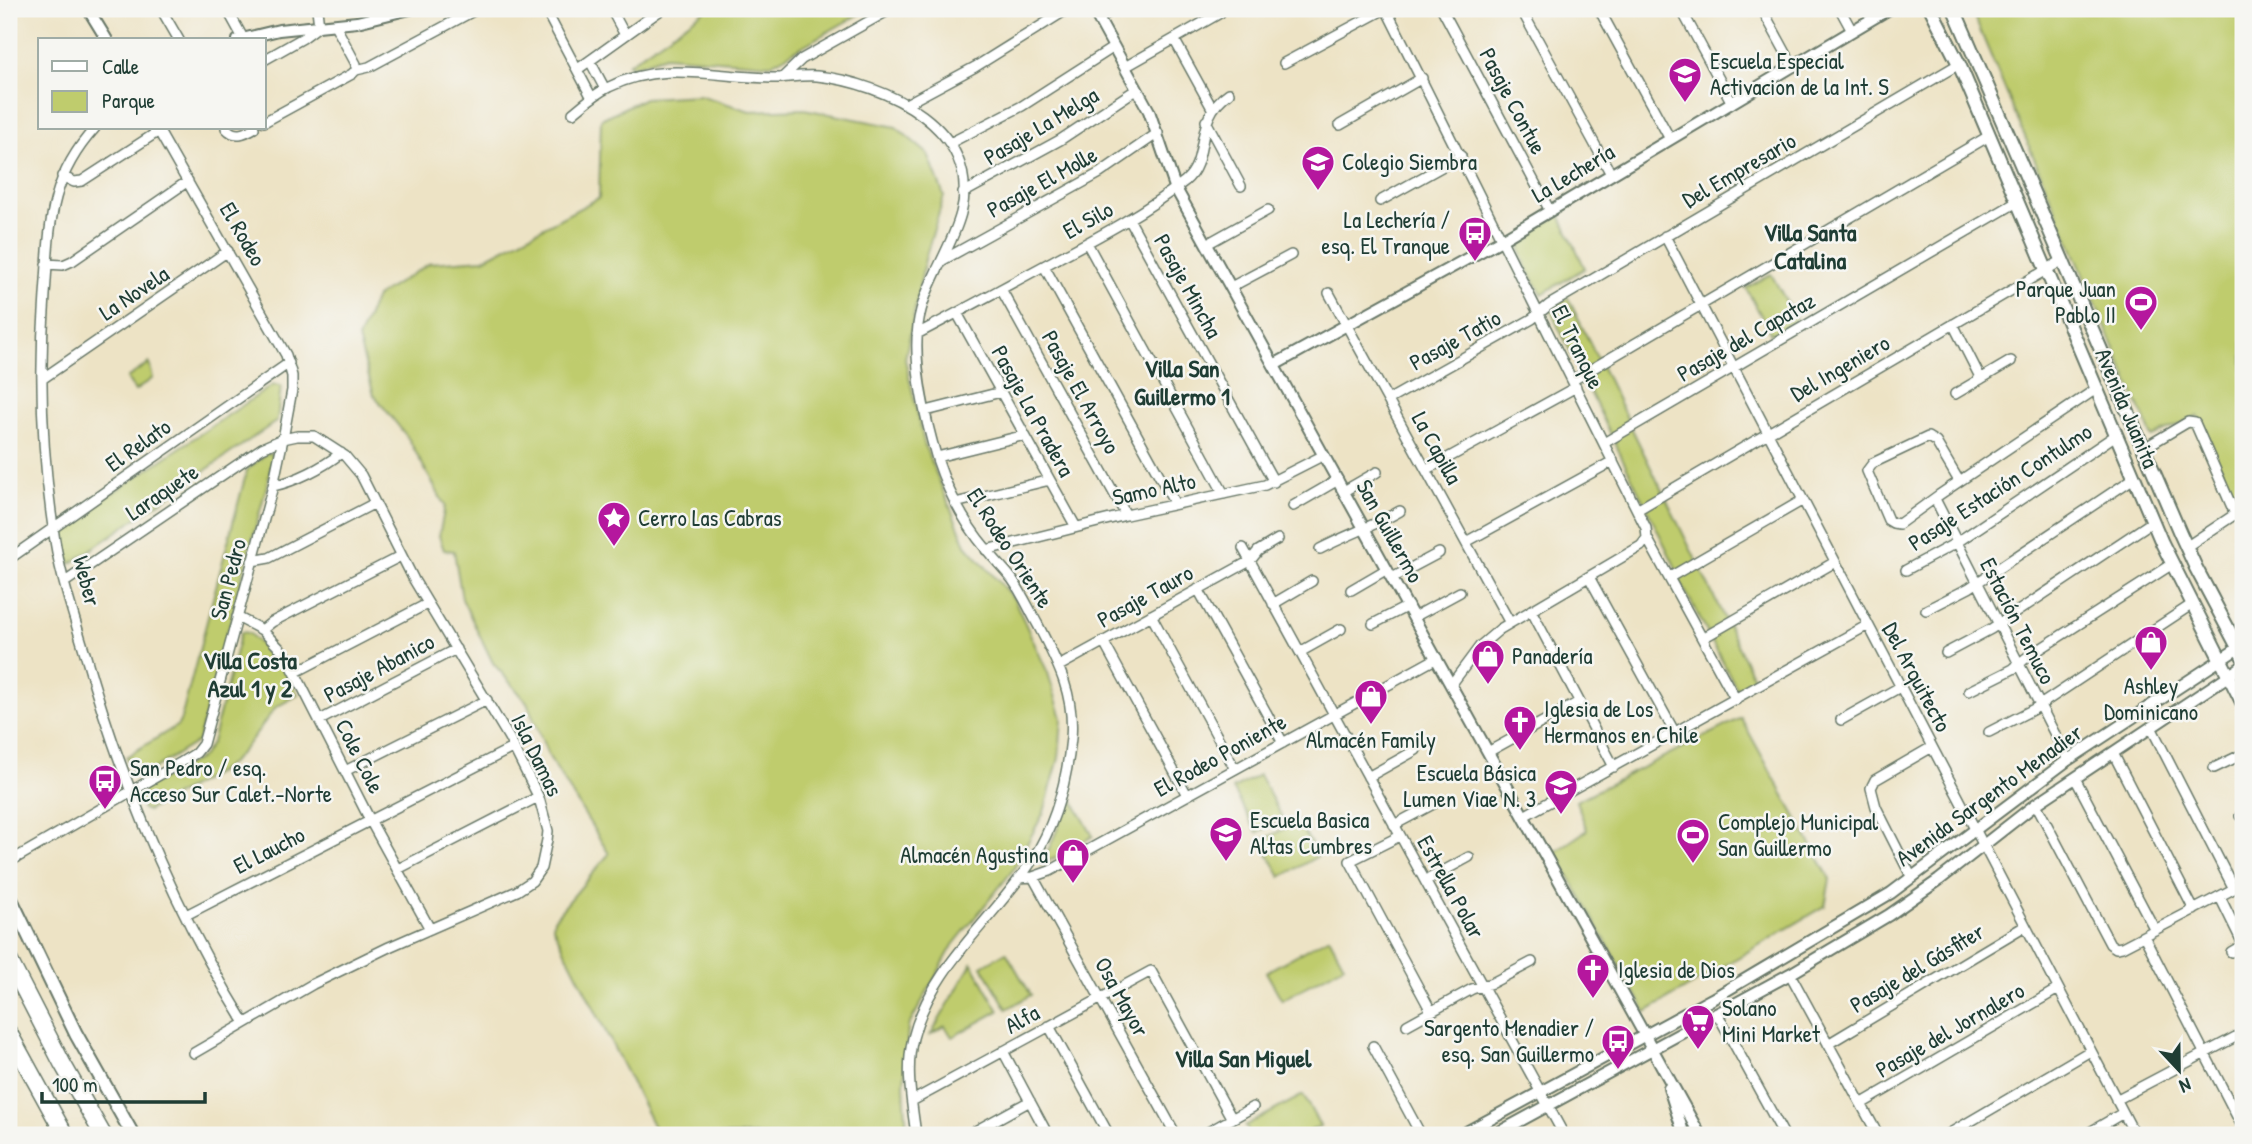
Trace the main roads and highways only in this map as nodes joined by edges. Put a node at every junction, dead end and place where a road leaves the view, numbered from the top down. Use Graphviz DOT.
graph roads {
  1 [pos="1931,9"];
  2 [pos="1954,9"];
  3 [pos="2242,650"];
  4 [pos="2243,704"];
  5 [pos="9,895"];
  6 [pos="9,960"];
  7 [pos="9,1033"];
  8 [pos="9,1129"];
  9 [pos="12,1135"];
  10 [pos="65,1135"];
  11 [pos="103,1135"];
  12 [pos="133,1135"];
  1 -- 4 [label="main road, Avenida Juanita"];
  2 -- 3 [label="main road, Avenida Juanita"];
  5 -- 12 [label="main road"];
  6 -- 11 [label="highway"];
  7 -- 10 [label="highway"];
  8 -- 9 [label="main road"];
}
